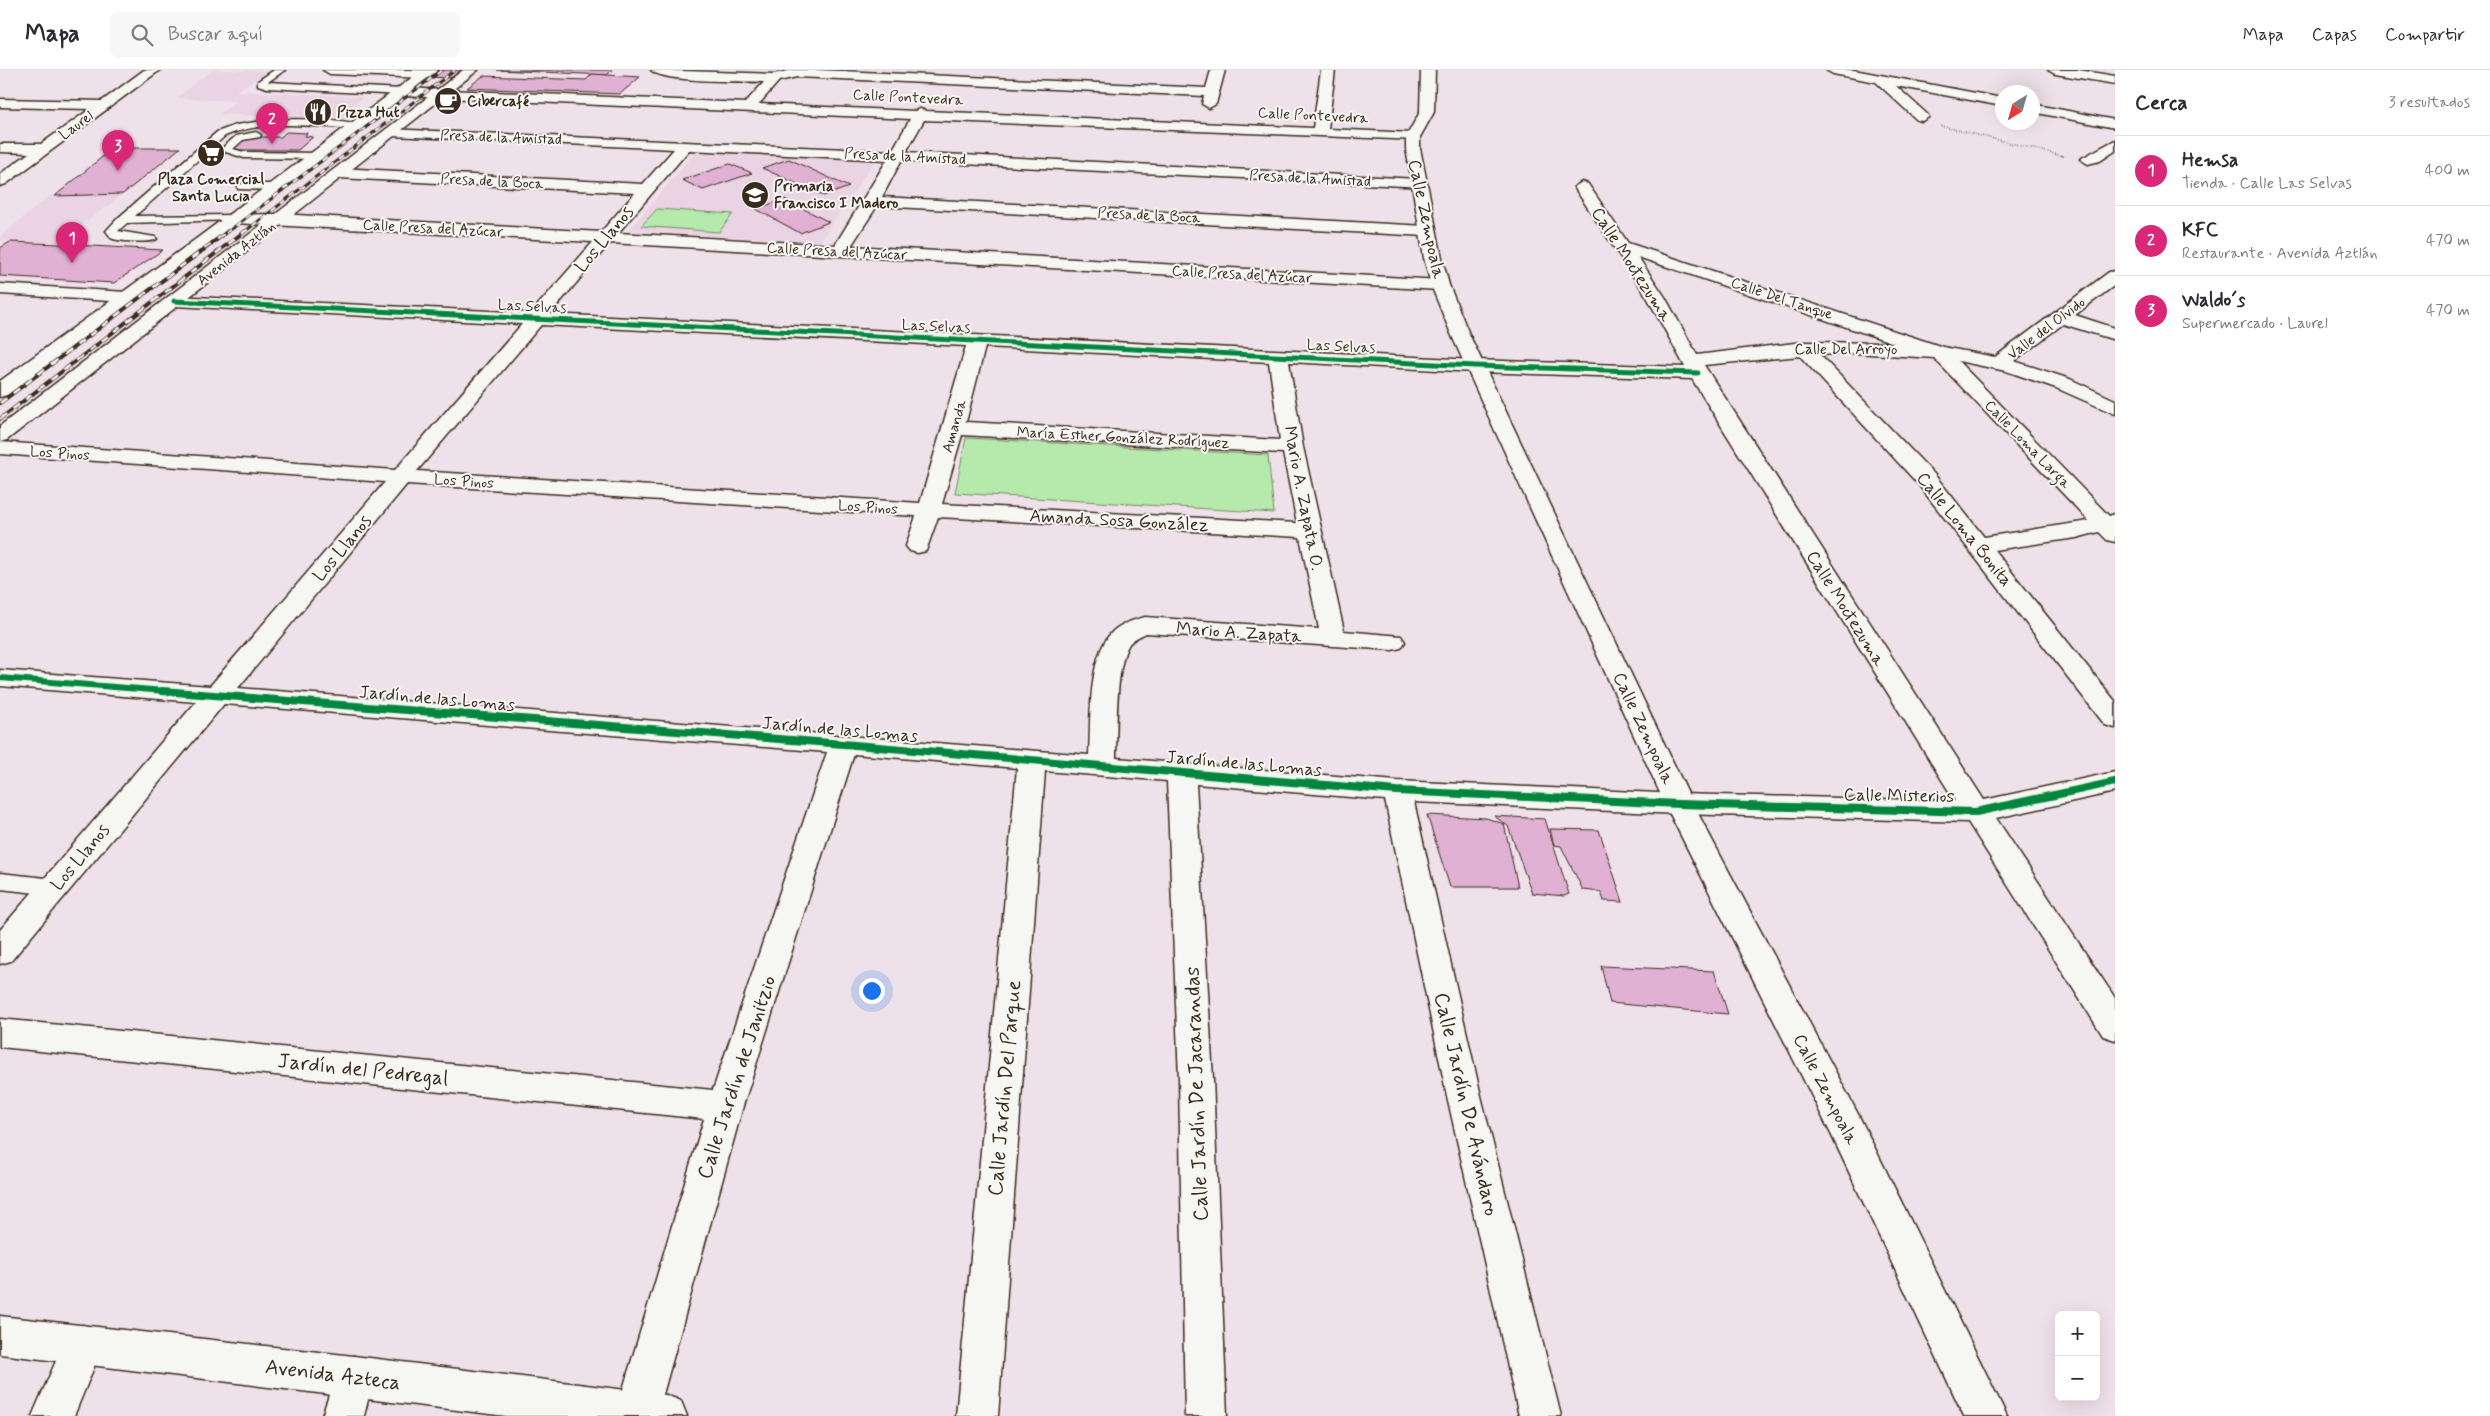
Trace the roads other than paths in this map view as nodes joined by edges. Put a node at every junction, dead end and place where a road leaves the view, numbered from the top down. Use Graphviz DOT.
graph roads {
  1 [pos="153,70"];
  2 [pos="280,70"];
  3 [pos="330,70"];
  4 [pos="471,70"];
  5 [pos="1218,70"];
  6 [pos="1328,70"];
  7 [pos="1428,70"];
  8 [pos="1832,70"];
  9 [pos="2055,70"];
  10 [pos="659,71"];
  11 [pos="798,71"];
  12 [pos="428,72"];
  13 [pos="894,73"];
  14 [pos="1876,74"];
  15 [pos="995,76"];
  16 [pos="774,78"];
  17 [pos="2115,80"];
  18 [pos="402,92"];
  19 [pos="441,93"];
  20 [pos="1995,100"];
  21 [pos="0,103"];
  22 [pos="104,105"];
  23 [pos="750,106"];
  24 [pos="982,107"];
  25 [pos="2040,110"];
  26 [pos="920,113"];
  27 [pos="1922,118"];
  28 [pos="2115,124"];
  29 [pos="353,129"];
  30 [pos="1320,131"];
  31 [pos="392,132"];
  32 [pos="1413,137"];
  33 [pos="2115,144"];
  34 [pos="685,145"];
  35 [pos="0,148"];
  36 [pos="44,149"];
  37 [pos="316,156"];
  38 [pos="898,156"];
  39 [pos="2088,159"];
  40 [pos="339,172"];
  41 [pos="0,181"];
  42 [pos="1418,184"];
  43 [pos="242,187"];
  44 [pos="274,187"];
  45 [pos="1582,187"];
  46 [pos="646,188"];
  47 [pos="872,201"];
  48 [pos="234,218"];
  49 [pos="279,219"];
  50 [pos="122,220"];
  51 [pos="1426,230"];
  52 [pos="606,238"];
  53 [pos="151,239"];
  54 [pos="1624,247"];
  55 [pos="840,251"];
  56 [pos="2115,276"];
  57 [pos="1440,285"];
  58 [pos="0,289"];
  59 [pos="126,296"];
  60 [pos="174,301"];
  61 [pos="2061,317"];
  62 [pos="537,320"];
  63 [pos="2115,334"];
  64 [pos="977,342"];
  65 [pos="1803,348"];
  66 [pos="1940,353"];
  67 [pos="1278,357"];
  68 [pos="2001,362"];
  69 [pos="1474,366"];
  70 [pos="1695,367"];
  71 [pos="0,391"];
  72 [pos="2115,408"];
  73 [pos="954,428"];
  74 [pos="0,436"];
  75 [pos="1292,447"];
  76 [pos="0,448"];
  77 [pos="401,477"];
  78 [pos="928,510"];
  79 [pos="2112,527"];
  80 [pos="1310,531"];
  81 [pos="1979,545"];
  82 [pos="918,546"];
  83 [pos="1332,638"];
  84 [pos="1392,642"];
  85 [pos="0,678"];
  86 [pos="219,694"];
  87 [pos="2115,719"];
  88 [pos="843,744"];
  89 [pos="1032,760"];
  90 [pos="1102,765"];
  91 [pos="1181,772"];
  92 [pos="2115,782"];
  93 [pos="1397,791"];
  94 [pos="1679,804"];
  95 [pos="1976,812"];
  96 [pos="0,882"];
  97 [pos="55,887"];
  98 [pos="0,952"];
  99 [pos="2115,1026"];
  100 [pos="0,1033"];
  101 [pos="725,1106"];
  102 [pos="0,1335"];
  103 [pos="83,1345"];
  104 [pos="354,1376"];
  105 [pos="646,1415"];
  106 [pos="53,1416"];
  107 [pos="344,1416"];
  108 [pos="977,1416"];
  109 [pos="1206,1416"];
  110 [pos="1540,1416"];
  111 [pos="1986,1416"];
  1 -- 22 [label="street, Laurel"];
  2 -- 18 [label="lane"];
  3 -- 12 [label="street"];
  4 -- 19 [label="street, Avenida Aztlán"];
  5 -- 15 [label="street"];
  6 -- 30 [label="street"];
  7 -- 32 [label="street, Calle Zempoala"];
  8 -- 14 [label="street"];
  9 -- 17 [label="street"];
  10 -- 16 [label="street"];
  11 -- 13 [label="street"];
  11 -- 16 [label="street"];
  12 -- 18 [label="street, Avenida Aztlán"];
  13 -- 15 [label="street"];
  14 -- 20 [label="street"];
  14 -- 27 [label="street"];
  15 -- 24 [label="street"];
  16 -- 23 [label="street"];
  18 -- 19 [label="street, Calle Pontevedra"];
  18 -- 29 [label="street, Avenida Aztlán"];
  19 -- 23 [label="street, Calle Pontevedra"];
  19 -- 31 [label="street, Avenida Aztlán"];
  21 -- 22 [label="street"];
  22 -- 36 [label="street, Laurel"];
  23 -- 26 [label="street, Calle Pontevedra"];
  24 -- 26 [label="street, Calle Pontevedra"];
  24 -- 30 [label="street, Calle Pontevedra"];
  25 -- 28 [label="street"];
  26 -- 38 [label="street"];
  29 -- 37 [label="street, Avenida Aztlán"];
  29 -- 37 [label="lane"];
  29 -- 50 [label="lane"];
  30 -- 32 [label="street, Calle Pontevedra"];
  31 -- 34 [label="street, Presa de la Amistad"];
  31 -- 40 [label="street, Avenida Aztlán"];
  32 -- 42 [label="street, Calle Zempoala"];
  33 -- 39 [label="street"];
  34 -- 38 [label="street, Presa de la Amistad"];
  34 -- 46 [label="street, Los Llanos"];
  35 -- 36 [label="street"];
  36 -- 41 [label="street, Laurel"];
  37 -- 44 [label="street, Avenida Aztlán"];
  38 -- 42 [label="street, Presa de la Amistad"];
  38 -- 47 [label="street"];
  40 -- 46 [label="street, Presa de la Boca"];
  40 -- 49 [label="street, Avenida Aztlán"];
  42 -- 51 [label="street, Calle Zempoala"];
  43 -- 44 [label="lane"];
  44 -- 48 [label="street, Avenida Aztlán"];
  45 -- 54 [label="street, Calle Moctezuma"];
  46 -- 52 [label="street, Los Llanos"];
  47 -- 51 [label="street, Presa de la Boca"];
  47 -- 55 [label="street"];
  48 -- 49 [label="street, Calle Presa del Azúcar"];
  48 -- 50 [label="lane"];
  48 -- 59 [label="street, Avenida Aztlán"];
  49 -- 52 [label="street, Calle Presa del Azúcar"];
  49 -- 60 [label="street, Avenida Aztlán"];
  50 -- 53 [label="lane"];
  51 -- 57 [label="street, Calle Zempoala"];
  52 -- 55 [label="street, Calle Presa del Azúcar"];
  52 -- 62 [label="street, Los Llanos"];
  54 -- 66 [label="street, Calle Del Tanque"];
  54 -- 70 [label="street, Calle Moctezuma"];
  55 -- 57 [label="street, Calle Presa del Azúcar"];
  56 -- 61 [label="street, Valle del Olvido"];
  57 -- 69 [label="street, Calle Zempoala"];
  58 -- 59 [label="street"];
  59 -- 71 [label="street, Avenida Aztlán"];
  60 -- 62 [label="street, Las Selvas"];
  60 -- 74 [label="street, Avenida Aztlán"];
  61 -- 63 [label="street"];
  61 -- 68 [label="street, Valle del Olvido"];
  62 -- 64 [label="street, Las Selvas"];
  62 -- 77 [label="street, Los Llanos"];
  64 -- 67 [label="street, Las Selvas"];
  64 -- 73 [label="street, Amanda"];
  65 -- 66 [label="street, Calle Del Arroyo"];
  65 -- 70 [label="street, Calle Del Arroyo"];
  65 -- 81 [label="street, Calle Loma Bonita"];
  66 -- 68 [label="street, Calle Del Arroyo"];
  66 -- 79 [label="street, Calle Loma Larga"];
  67 -- 69 [label="street, Las Selvas"];
  67 -- 75 [label="street, Mario A. Zapata O."];
  68 -- 72 [label="street, Calle Del Arroyo"];
  69 -- 70 [label="street, Las Selvas"];
  69 -- 94 [label="street, Calle Zempoala"];
  70 -- 95 [label="street, Calle Moctezuma"];
  73 -- 75 [label="street, María Esther González Rodríguez"];
  73 -- 78 [label="street, Amanda"];
  75 -- 80 [label="street, Mario A. Zapata O."];
  76 -- 77 [label="street, Los Pinos"];
  77 -- 78 [label="street, Los Pinos"];
  77 -- 86 [label="street, Los Llanos"];
  78 -- 80 [label="street, Amanda Sosa González"];
  78 -- 82 [label="street, Amanda"];
  79 -- 81 [label="street"];
  80 -- 83 [label="street, Mario A. Zapata O."];
  81 -- 87 [label="street, Calle Loma Bonita"];
  83 -- 84 [label="street, Mario A. Zapata"];
  83 -- 90 [label="street, Mario A. Zapata"];
  85 -- 86 [label="street, Jardín de las Lomas"];
  86 -- 88 [label="street, Jardín de las Lomas"];
  86 -- 97 [label="street, Los Llanos"];
  88 -- 89 [label="street, Jardín de las Lomas"];
  88 -- 101 [label="street, Calle Jardín de Janitzio"];
  89 -- 90 [label="street, Jardín de las Lomas"];
  89 -- 108 [label="street, Calle Jardín Del Parque"];
  90 -- 91 [label="street, Jardín de las Lomas"];
  91 -- 93 [label="street, Jardín de las Lomas"];
  91 -- 109 [label="street, Calle Jardín De Jacarandas"];
  92 -- 95 [label="street, Calle Misterios"];
  93 -- 94 [label="street, Jardín de las Lomas"];
  93 -- 110 [label="street, Calle Jardín De Avándaro"];
  94 -- 95 [label="street, Calle Misterios"];
  94 -- 111 [label="street, Calle Zempoala"];
  95 -- 99 [label="street, Calle Moctezuma"];
  96 -- 97 [label="lane"];
  97 -- 98 [label="street, Los Llanos"];
  100 -- 101 [label="street, Jardín del Pedregal"];
  101 -- 105 [label="street, Calle Jardín de Janitzio"];
  102 -- 103 [label="street, Avenida Azteca"];
  103 -- 104 [label="street, Avenida Azteca"];
  103 -- 106 [label="street"];
  104 -- 105 [label="street, Avenida Azteca"];
  104 -- 107 [label="street"];
}
